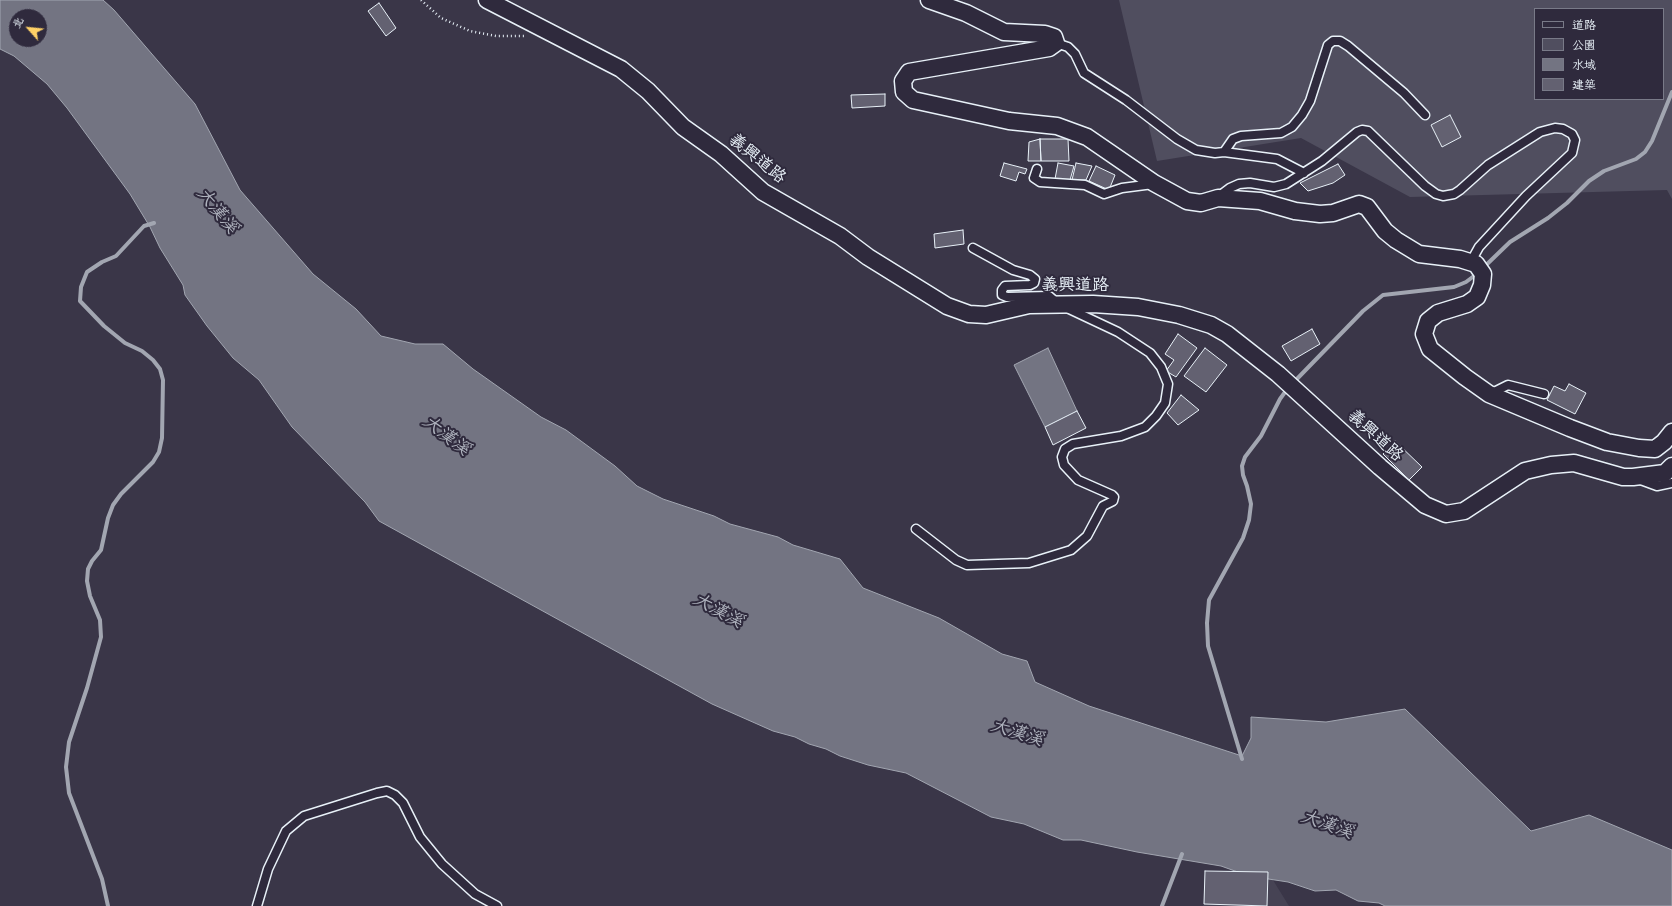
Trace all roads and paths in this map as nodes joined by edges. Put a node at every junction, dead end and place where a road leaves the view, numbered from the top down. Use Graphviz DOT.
graph roads {
  1 [pos="421,0"];
  2 [pos="487,0"];
  3 [pos="929,0"];
  4 [pos="551,32"];
  5 [pos="1056,43"];
  6 [pos="1425,114"];
  7 [pos="1224,152"];
  8 [pos="1037,169"];
  9 [pos="1304,173"];
  10 [pos="1154,183"];
  11 [pos="1218,198"];
  12 [pos="972,248"];
  13 [pos="1476,264"];
  14 [pos="1058,304"];
  15 [pos="1489,394"];
  16 [pos="1544,394"];
  17 [pos="1672,432"];
  18 [pos="1672,466"];
  19 [pos="1634,477"];
  20 [pos="1672,483"];
  21 [pos="916,529"];
  22 [pos="257,906"];
  23 [pos="497,906"];
  1 -- 4 [label="path"];
  2 -- 4 [label="street, 義興道路"];
  3 -- 5 [label="street"];
  4 -- 14 [label="street, 義興道路"];
  5 -- 7 [label="lane"];
  5 -- 10 [label="street"];
  6 -- 7 [label="lane"];
  7 -- 9 [label="lane"];
  8 -- 10 [label="lane"];
  9 -- 11 [label="lane"];
  9 -- 13 [label="lane"];
  10 -- 11 [label="street"];
  11 -- 13 [label="street"];
  12 -- 14 [label="lane"];
  13 -- 15 [label="street"];
  14 -- 19 [label="street, 義興道路"];
  14 -- 21 [label="lane"];
  15 -- 16 [label="lane"];
  15 -- 17 [label="street"];
  18 -- 19 [label="street, 義興道路"];
  19 -- 20 [label="lane"];
  22 -- 23 [label="lane"];
}
